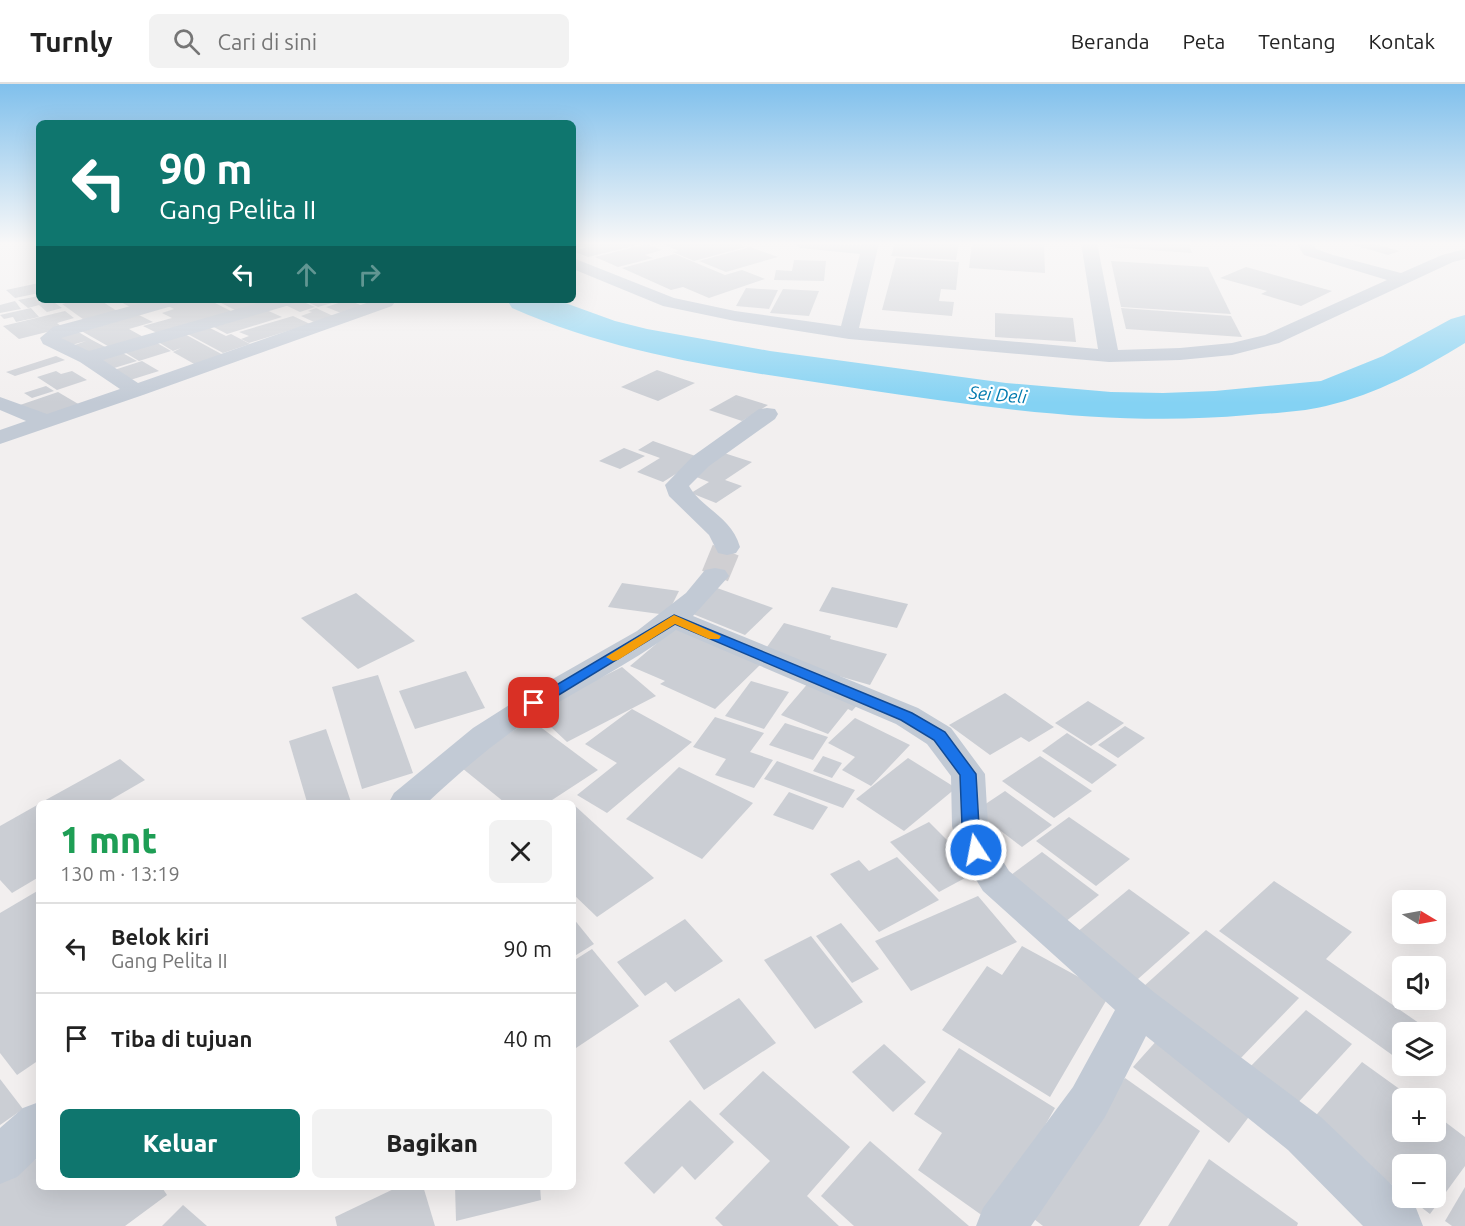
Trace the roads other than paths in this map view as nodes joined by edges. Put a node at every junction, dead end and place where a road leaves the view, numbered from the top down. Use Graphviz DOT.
graph roads {
  1 [pos="655,296"];
  2 [pos="858,296"];
  3 [pos="1098,296"];
  4 [pos="1365,296"];
  5 [pos="118,303"];
  6 [pos="162,303"];
  7 [pos="277,303"];
  8 [pos="383,303"];
  9 [pos="131,312"];
  10 [pos="849,333"];
  11 [pos="1109,356"];
  12 [pos="87,358"];
  13 [pos="136,392"];
  14 [pos="0,403"];
  15 [pos="767,414"];
  16 [pos="45,421"];
  17 [pos="0,437"];
  18 [pos="727,547"];
  19 [pos="715,576"];
  20 [pos="674,619"];
  21 [pos="408,800"];
  22 [pos="1140,1006"];
  23 [pos="36,1127"];
  24 [pos="0,1160"];
  25 [pos="1001,1226"];
  26 [pos="1398,1226"];
  1 -- 10 [label="street"];
  2 -- 10 [label="street"];
  3 -- 11 [label="street"];
  4 -- 11 [label="street"];
  5 -- 9 [label="street"];
  6 -- 9 [label="street"];
  7 -- 12 [label="street"];
  8 -- 13 [label="street"];
  9 -- 12 [label="street"];
  10 -- 11 [label="street"];
  12 -- 13 [label="street"];
  13 -- 16 [label="street"];
  14 -- 16 [label="street"];
  15 -- 18 [label="street"];
  16 -- 17 [label="street"];
  19 -- 20 [label="street"];
  20 -- 21 [label="street"];
  20 -- 22 [label="street"];
  22 -- 25 [label="street"];
  22 -- 26 [label="street"];
  23 -- 24 [label="street"];
}
